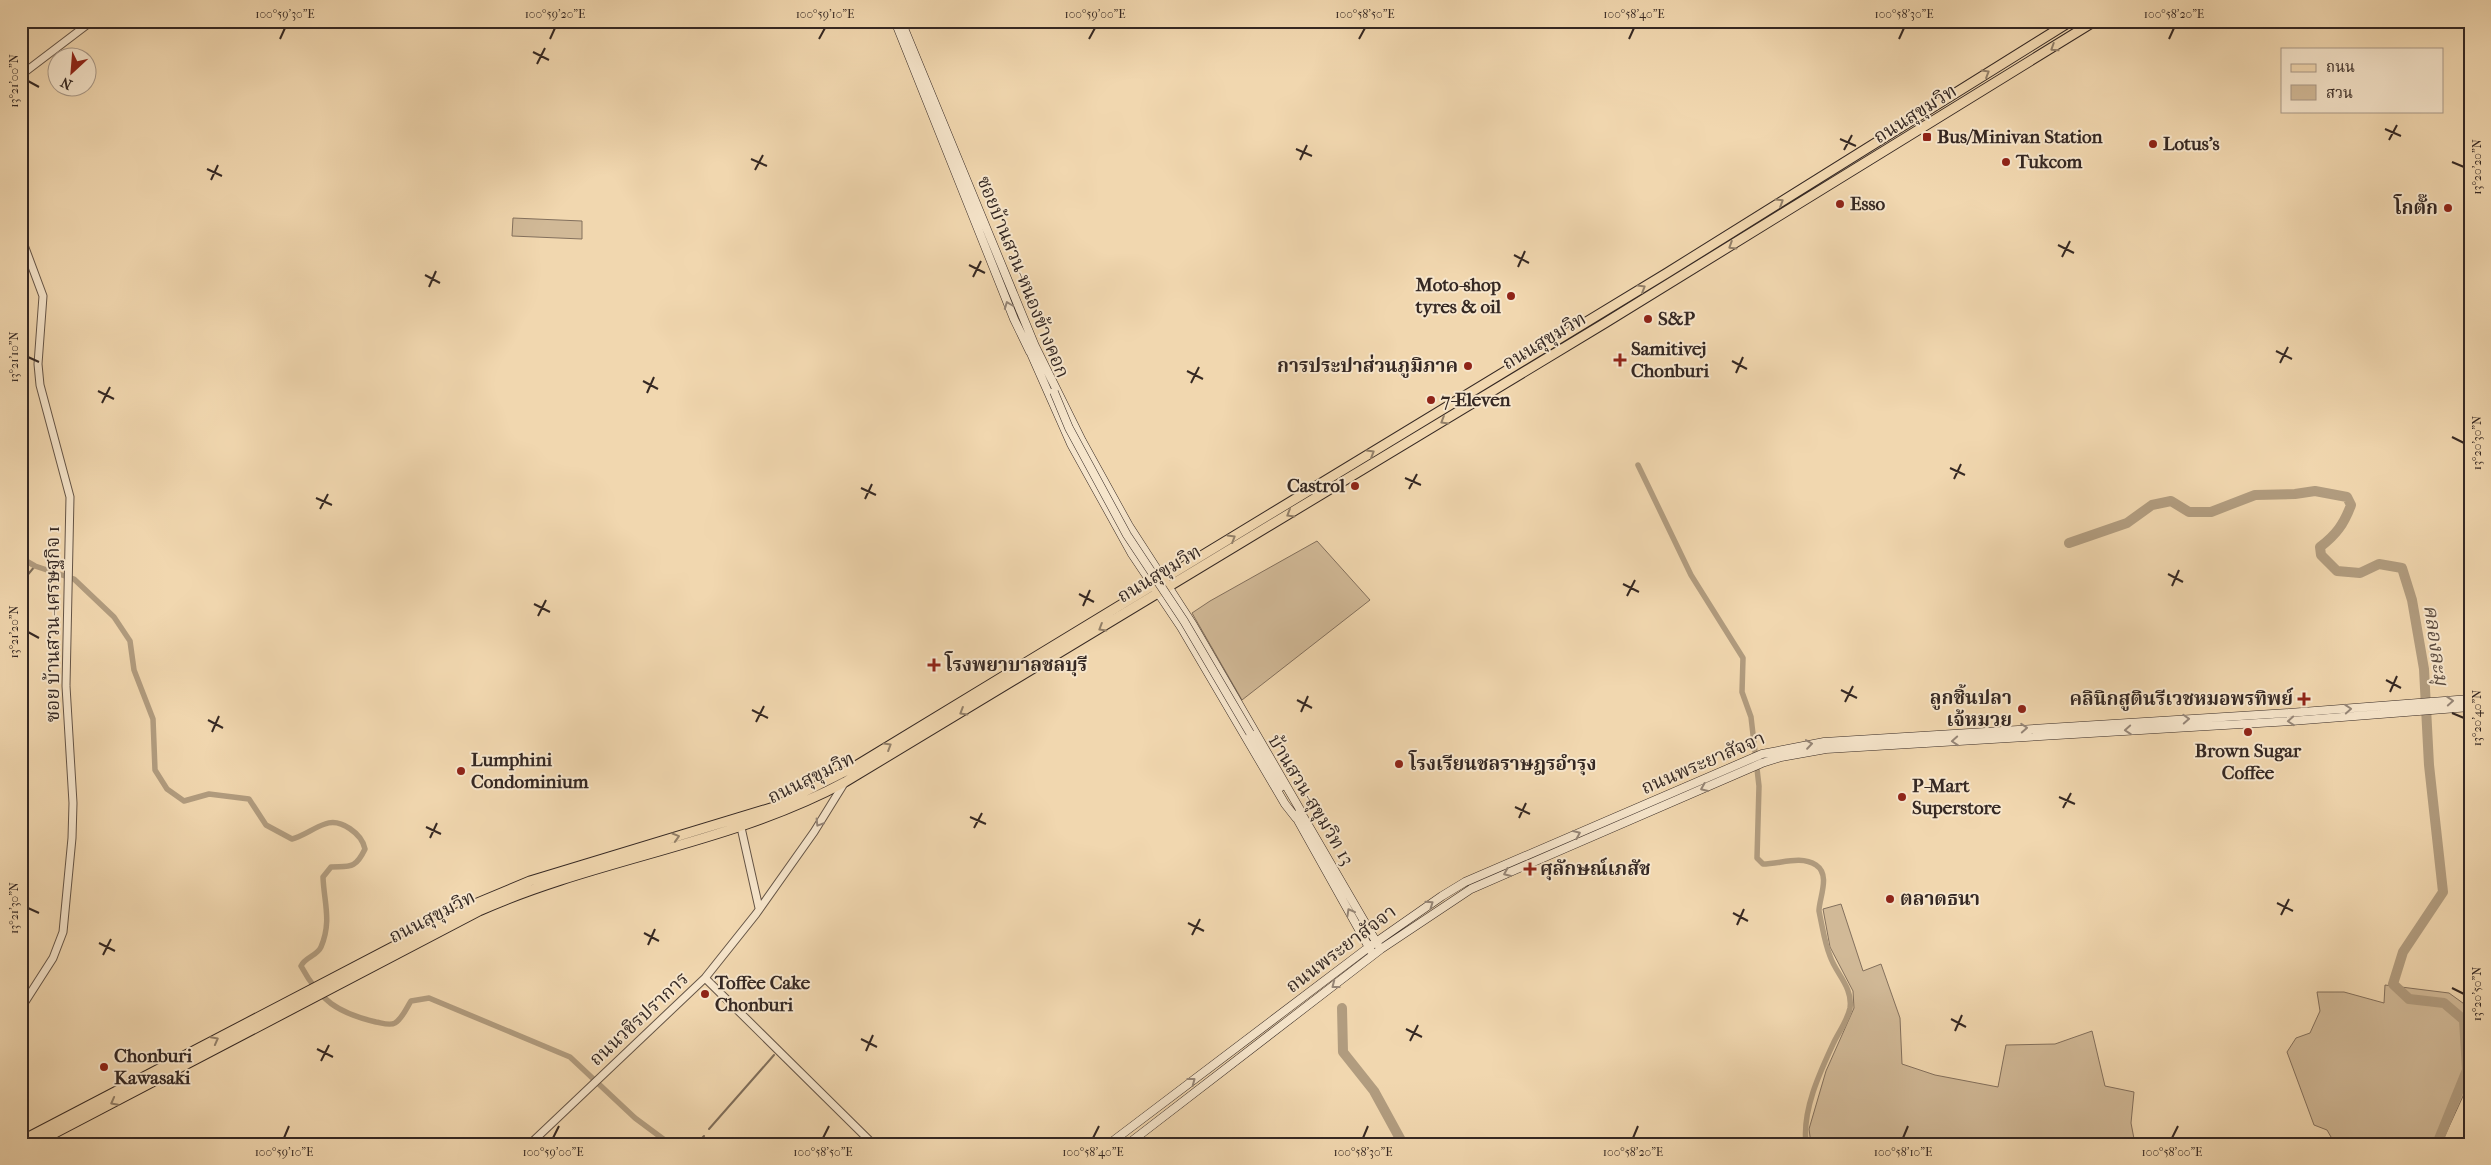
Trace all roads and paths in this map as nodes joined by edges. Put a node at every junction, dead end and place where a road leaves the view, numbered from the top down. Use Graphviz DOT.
graph roads {
  1 [pos="92,21"];
  2 [pos="895,21"];
  3 [pos="901,21"];
  4 [pos="2072,21"];
  5 [pos="2095,21"];
  6 [pos="21,75"];
  7 [pos="1853,157"];
  8 [pos="1859,167"];
  9 [pos="21,237"];
  10 [pos="1032,348"];
  11 [pos="1133,533"];
  12 [pos="1123,538"];
  13 [pos="1167,583"];
  14 [pos="1156,590"];
  15 [pos="2470,699"];
  16 [pos="2430,706"];
  17 [pos="2470,707"];
  18 [pos="2269,718"];
  19 [pos="1250,732"];
  20 [pos="845,782"];
  21 [pos="1299,816"];
  22 [pos="740,822"];
  23 [pos="759,908"];
  24 [pos="1376,942"];
  25 [pos="1369,947"];
  26 [pos="1381,949"];
  27 [pos="1373,955"];
  28 [pos="705,978"];
  29 [pos="316,992"];
  30 [pos="21,1008"];
  31 [pos="1282,1013"];
  32 [pos="1288,1021"];
  33 [pos="1213,1065"];
  34 [pos="1218,1074"];
  35 [pos="1153,1110"];
  36 [pos="1157,1121"];
  37 [pos="21,1141"];
  38 [pos="34,1144"];
  39 [pos="530,1144"];
  40 [pos="873,1144"];
  41 [pos="1109,1144"];
  42 [pos="1128,1144"];
  1 -- 6 [label="street"];
  10 -- 2 [label="main road, ซอยบ้านสวน-หนองข้างคอก, one-way"];
  3 -- 10 [label="main road, ซอยบ้านสวน-หนองข้างคอก"];
  7 -- 4 [label="main road, ถนนสุขุมวิท, one-way"];
  5 -- 8 [label="main road, ถนนสุขุมวิท, one-way"];
  7 -- 8 [label="main road"];
  13 -- 7 [label="main road, ถนนสุขุมวิท, one-way"];
  8 -- 13 [label="main road, ถนนสุขุมวิท, one-way"];
  9 -- 30 [label="street, ซอย บ้านสวน-เศรษฐกิจ 1"];
  10 -- 11 [label="main road"];
  10 -- 12 [label="main road"];
  10 -- 19 [label="main road, ซอยบ้านสวน-หนองข้างคอก, bridge"];
  11 -- 12 [label="main road"];
  11 -- 13 [label="main road"];
  12 -- 14 [label="main road"];
  13 -- 14 [label="main road, ถนนสุขุมวิท"];
  13 -- 21 [label="main road"];
  14 -- 20 [label="main road, ถนนสุขุมวิท, one-way"];
  14 -- 21 [label="main road"];
  22 -- 14 [label="main road, ถนนสุขุมวิท, one-way"];
  16 -- 15 [label="main road, ถนนพระยาสัจจา, one-way"];
  16 -- 17 [label="main road, ถนนพระยาสัจจา"];
  16 -- 18 [label="main road, ถนนพระยาสัจจา"];
  24 -- 18 [label="main road, ถนนพระยาสัจจา, one-way"];
  18 -- 26 [label="main road, ถนนพระยาสัจจา, one-way"];
  19 -- 21 [label="main road, บ้านสวน-สุขุมวิท 13"];
  20 -- 22 [label="main road, ถนนสุขุมวิท"];
  20 -- 23 [label="street, ถนนวชิรปราการ, one-way"];
  21 -- 24 [label="main road, บ้านสวน-สุขุมวิท 13"];
  25 -- 21 [label="main road, บ้านสวน-สุขุมวิท 13, one-way"];
  22 -- 23 [label="street"];
  22 -- 29 [label="main road, ถนนสุขุมวิท"];
  23 -- 28 [label="street, ถนนวชิรปราการ"];
  24 -- 25 [label="main road, ถนนพระยาสัจจา"];
  24 -- 26 [label="main road, บ้านสวน-สุขุมวิท 13"];
  25 -- 27 [label="main road, บ้านสวน-สุขุมวิท 13"];
  25 -- 31 [label="main road, ถนนพระยาสัจจา"];
  26 -- 27 [label="main road, ถนนพระยาสัจจา"];
  27 -- 32 [label="main road, ถนนพระยาสัจจา, one-way"];
  28 -- 39 [label="street, ถนนวชิรปราการ"];
  28 -- 40 [label="street"];
  37 -- 29 [label="main road, ถนนสุขุมวิท, one-way"];
  29 -- 38 [label="main road, ถนนสุขุมวิท, one-way"];
  31 -- 32 [label="main road"];
  31 -- 33 [label="main road, ถนนพระยาสัจจา"];
  32 -- 34 [label="main road, ถนนพระยาสัจจา"];
  33 -- 34 [label="main road"];
  35 -- 33 [label="main road, ถนนพระยาสัจจา, one-way"];
  34 -- 36 [label="main road, ถนนพระยาสัจจา"];
  35 -- 36 [label="main road"];
  35 -- 41 [label="main road, ถนนพระยาสัจจา"];
  36 -- 42 [label="main road, ถนนพระยาสัจจา"];
}
